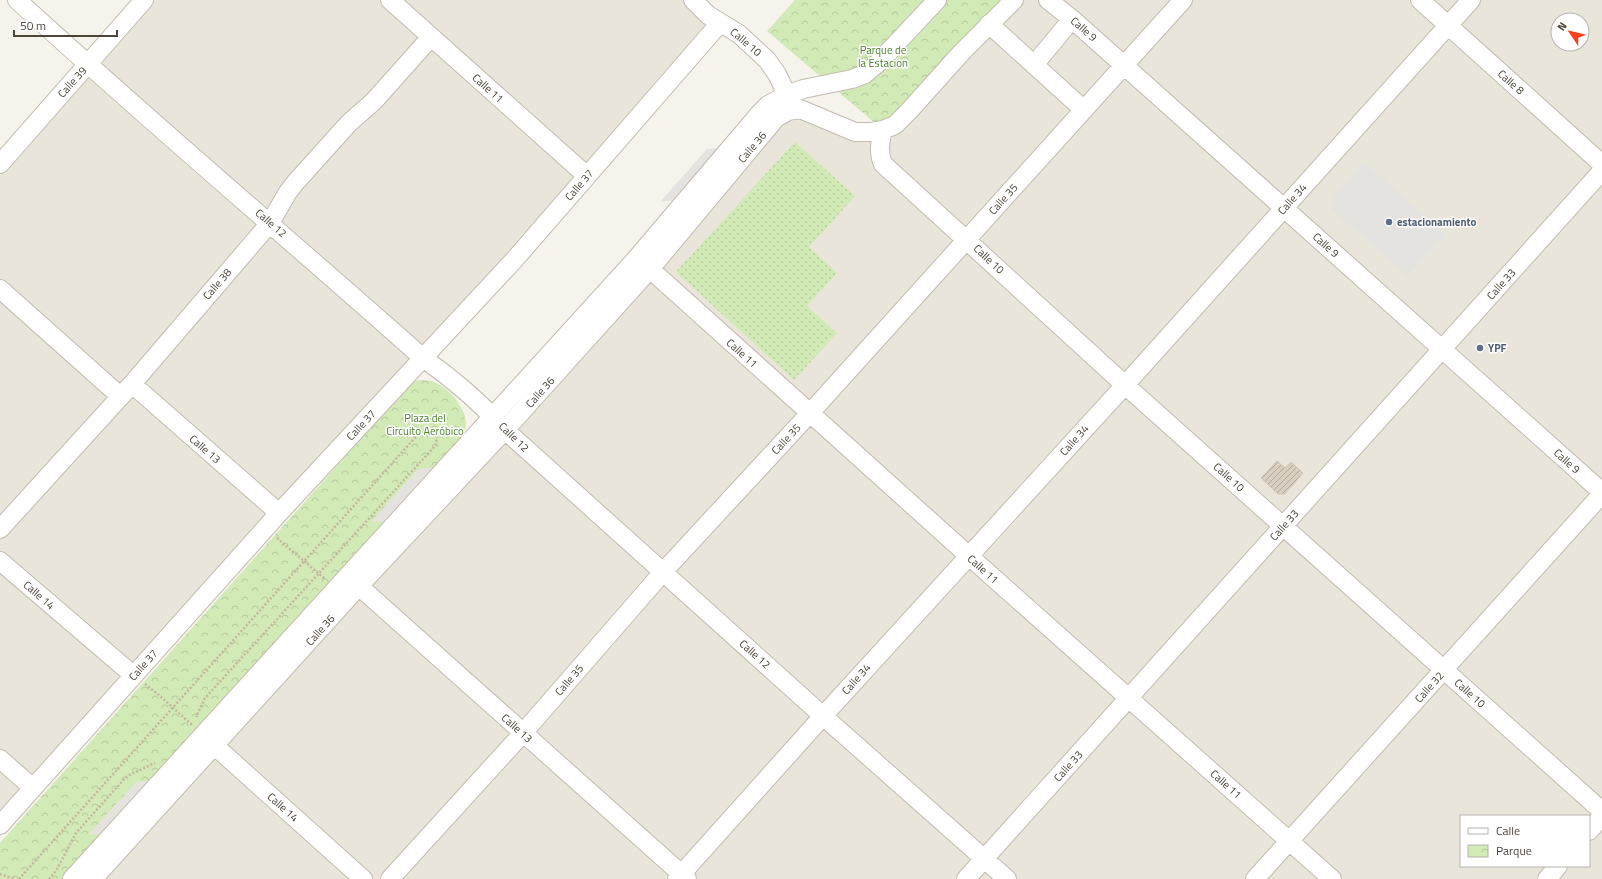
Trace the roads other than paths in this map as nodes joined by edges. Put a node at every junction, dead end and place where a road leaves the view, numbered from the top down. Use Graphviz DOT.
graph roads {
  1 [pos="17,0"];
  2 [pos="144,0"];
  3 [pos="390,0"];
  4 [pos="693,0"];
  5 [pos="937,0"];
  6 [pos="999,0"];
  7 [pos="1010,0"];
  8 [pos="1014,0"];
  9 [pos="1048,0"];
  10 [pos="1183,0"];
  11 [pos="1420,0"];
  12 [pos="1471,0"];
  13 [pos="1072,19"];
  14 [pos="720,23"];
  15 [pos="989,24"];
  16 [pos="1449,26"];
  17 [pos="431,37"];
  18 [pos="88,65"];
  19 [pos="1034,65"];
  20 [pos="1124,65"];
  21 [pos="787,95"];
  22 [pos="1084,110"];
  23 [pos="883,130"];
  24 [pos="0,164"];
  25 [pos="1602,164"];
  26 [pos="1602,172"];
  27 [pos="587,176"];
  28 [pos="1285,207"];
  29 [pos="270,223"];
  30 [pos="967,239"];
  31 [pos="635,260"];
  32 [pos="650,269"];
  33 [pos="0,290"];
  34 [pos="1442,349"];
  35 [pos="423,358"];
  36 [pos="1124,384"];
  37 [pos="126,390"];
  38 [pos="810,413"];
  39 [pos="494,416"];
  40 [pos="505,430"];
  41 [pos="1602,493"];
  42 [pos="279,513"];
  43 [pos="1284,526"];
  44 [pos="0,529"];
  45 [pos="969,556"];
  46 [pos="0,561"];
  47 [pos="663,572"];
  48 [pos="354,581"];
  49 [pos="1444,670"];
  50 [pos="133,676"];
  51 [pos="1129,698"];
  52 [pos="823,716"];
  53 [pos="523,733"];
  54 [pos="209,740"];
  55 [pos="0,759"];
  56 [pos="33,788"];
  57 [pos="1602,811"];
  58 [pos="1602,816"];
  59 [pos="0,825"];
  60 [pos="1590,830"];
  61 [pos="1289,840"];
  62 [pos="985,859"];
  63 [pos="1557,867"];
  64 [pos="682,877"];
  65 [pos="72,879"];
  66 [pos="93,879"];
  67 [pos="363,879"];
  68 [pos="390,879"];
  69 [pos="966,879"];
  70 [pos="1007,879"];
  71 [pos="1255,879"];
  72 [pos="1332,879"];
  73 [pos="1547,879"];
  1 -- 18 [label="street, Calle 12"];
  2 -- 18 [label="street, Calle 39"];
  3 -- 17 [label="street, Calle 11"];
  4 -- 14 [label="street, Calle 10"];
  5 -- 21 [label="street, Calle 36"];
  6 -- 7 [label="street"];
  8 -- 15 [label="street, Calle 36"];
  9 -- 13 [label="street, Calle 9"];
  10 -- 20 [label="street, Calle 35"];
  11 -- 16 [label="street, Calle 8"];
  12 -- 16 [label="street, Calle 34"];
  13 -- 19 [label="street"];
  13 -- 20 [label="street, Calle 9"];
  14 -- 21 [label="street, Calle 10"];
  14 -- 27 [label="street, Calle 37"];
  15 -- 19 [label="street"];
  15 -- 23 [label="street, Calle 36"];
  16 -- 25 [label="street, Calle 8"];
  16 -- 28 [label="street, Calle 34"];
  17 -- 27 [label="street, Calle 11"];
  17 -- 29 [label="street, Calle 38"];
  18 -- 24 [label="street, Calle 39"];
  18 -- 29 [label="street, Calle 12"];
  19 -- 22 [label="street"];
  20 -- 22 [label="street, Calle 35"];
  20 -- 28 [label="street, Calle 9"];
  21 -- 31 [label="street, Calle 36"];
  22 -- 30 [label="street, Calle 35"];
  23 -- 30 [label="street, Calle 10"];
  23 -- 32 [label="street, Calle 36"];
  26 -- 34 [label="street, Calle 33"];
  27 -- 35 [label="street, Calle 37"];
  28 -- 34 [label="street, Calle 9"];
  28 -- 36 [label="street, Calle 34"];
  29 -- 35 [label="street, Calle 12"];
  29 -- 37 [label="street, Calle 38"];
  30 -- 36 [label="street, Calle 10"];
  30 -- 38 [label="street, Calle 35"];
  31 -- 32 [label="street, Calle 11"];
  31 -- 39 [label="street, Calle 36"];
  32 -- 38 [label="street, Calle 11"];
  32 -- 40 [label="street, Calle 36"];
  33 -- 37 [label="street, Calle 13"];
  34 -- 41 [label="street, Calle 9"];
  34 -- 43 [label="street, Calle 33"];
  35 -- 39 [label="street, Calle 12"];
  35 -- 42 [label="street, Calle 37"];
  36 -- 43 [label="street, Calle 10"];
  36 -- 45 [label="street, Calle 34"];
  37 -- 42 [label="street, Calle 13"];
  37 -- 44 [label="street, Calle 38"];
  38 -- 45 [label="street, Calle 11"];
  38 -- 47 [label="street, Calle 35"];
  39 -- 40 [label="street, Calle 12"];
  39 -- 48 [label="street, Calle 36"];
  40 -- 47 [label="street, Calle 12"];
  40 -- 48 [label="street, Calle 36"];
  41 -- 49 [label="street, Calle 32"];
  42 -- 50 [label="street, Calle 37"];
  43 -- 49 [label="street, Calle 10"];
  43 -- 51 [label="street, Calle 33"];
  45 -- 51 [label="street, Calle 11"];
  45 -- 52 [label="street, Calle 34"];
  46 -- 50 [label="street, Calle 14"];
  47 -- 52 [label="street, Calle 12"];
  47 -- 53 [label="street, Calle 35"];
  48 -- 53 [label="street, Calle 13"];
  48 -- 54 [label="street, Calle 36"];
  48 -- 54 [label="street, Calle 36"];
  49 -- 57 [label="street, Calle 10"];
  49 -- 61 [label="street, Calle 32"];
  50 -- 56 [label="street, Calle 37"];
  51 -- 61 [label="street, Calle 11"];
  51 -- 62 [label="street, Calle 33"];
  52 -- 62 [label="street, Calle 12"];
  52 -- 64 [label="street, Calle 34"];
  53 -- 64 [label="street, Calle 13"];
  53 -- 68 [label="street, Calle 35"];
  54 -- 65 [label="street, Calle 36"];
  54 -- 66 [label="street, Calle 36"];
  54 -- 67 [label="street, Calle 14"];
  55 -- 56 [label="street"];
  56 -- 59 [label="street, Calle 37"];
  58 -- 60 [label="street"];
  61 -- 71 [label="street, Calle 32"];
  61 -- 72 [label="street, Calle 11"];
  62 -- 69 [label="street, Calle 33"];
  62 -- 70 [label="street, Calle 12"];
  63 -- 73 [label="street"];
}
